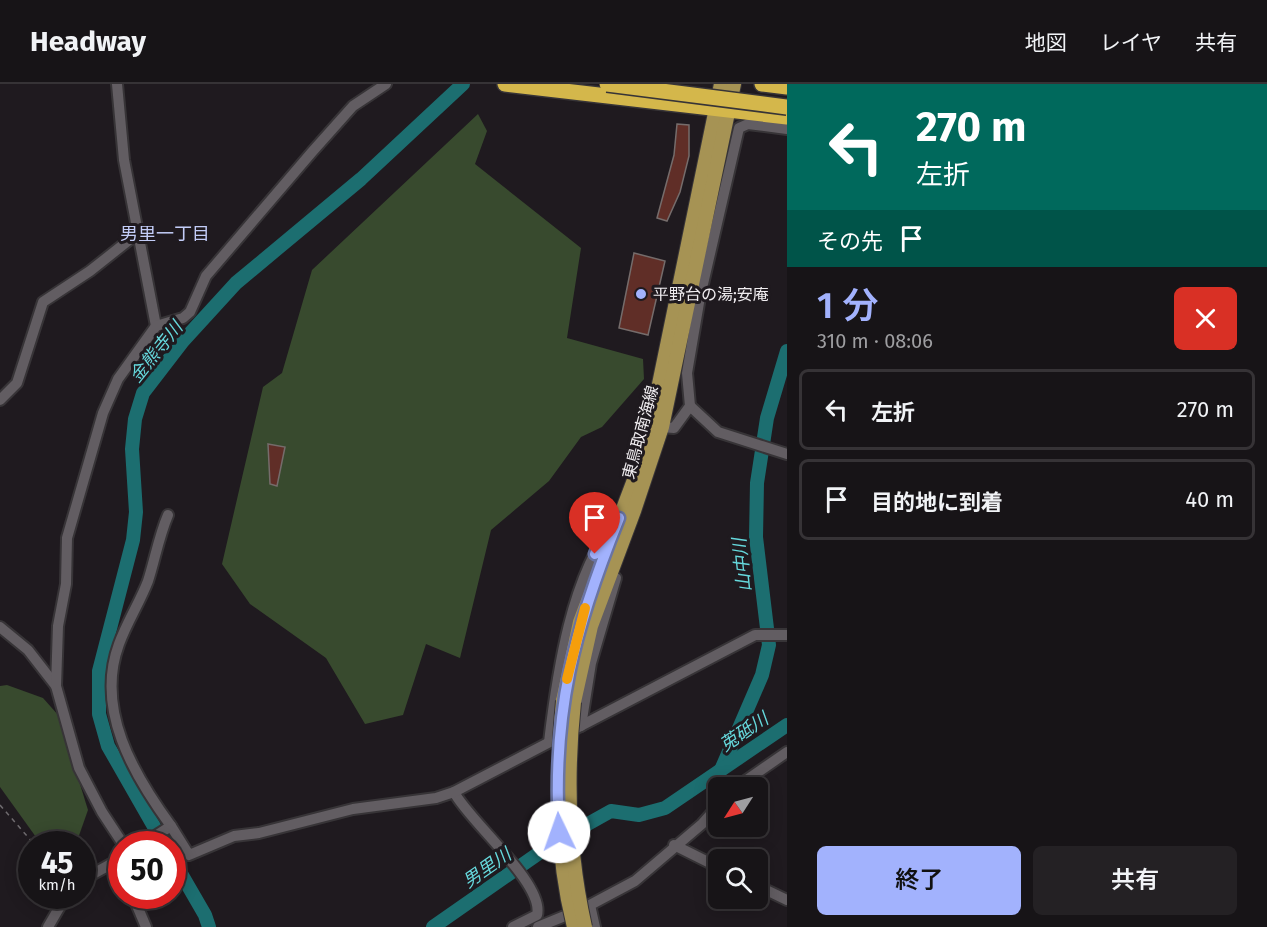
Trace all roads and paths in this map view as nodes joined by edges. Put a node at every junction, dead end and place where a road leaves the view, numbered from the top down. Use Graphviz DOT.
graph roads {
  1 [pos="117,84"];
  2 [pos="386,84"];
  3 [pos="607,84"];
  4 [pos="721,84"];
  5 [pos="734,84"];
  6 [pos="762,84"];
  7 [pos="512,85"];
  8 [pos="787,87"];
  9 [pos="787,107"];
  10 [pos="723,109"];
  11 [pos="787,117"];
  12 [pos="787,129"];
  13 [pos="138,232"];
  14 [pos="156,326"];
  15 [pos="0,400"];
  16 [pos="690,406"];
  17 [pos="662,427"];
  18 [pos="785,453"];
  19 [pos="634,511"];
  20 [pos="168,515"];
  21 [pos="619,518"];
  22 [pos="0,627"];
  23 [pos="784,635"];
  24 [pos="56,686"];
  25 [pos="569,701"];
  26 [pos="581,726"];
  27 [pos="549,742"];
  28 [pos="787,752"];
  29 [pos="751,777"];
  30 [pos="454,792"];
  31 [pos="0,805"];
  32 [pos="708,817"];
  33 [pos="169,827"];
  34 [pos="23,831"];
  35 [pos="114,831"];
  36 [pos="163,831"];
  37 [pos="674,845"];
  38 [pos="708,862"];
  39 [pos="768,891"];
  40 [pos="787,900"];
  41 [pos="590,905"];
  42 [pos="58,909"];
  43 [pos="138,909"];
  44 [pos="565,922"];
  45 [pos="48,927"];
  46 [pos="146,927"];
  47 [pos="513,927"];
  48 [pos="538,927"];
  49 [pos="574,927"];
  50 [pos="585,927"];
  51 [pos="595,927"];
  1 -- 13 [label="street"];
  2 -- 14 [label="street"];
  3 -- 9 [label="highway, bridge"];
  4 -- 10 [label="main road, 東鳥取南海線"];
  5 -- 10 [label="main road, 東鳥取南海線"];
  6 -- 8 [label="highway"];
  7 -- 10 [label="highway"];
  10 -- 11 [label="highway"];
  10 -- 17 [label="main road, 東鳥取南海線"];
  10 -- 21 [label="main road, 東鳥取南海線"];
  12 -- 16 [label="street"];
  13 -- 14 [label="street"];
  13 -- 15 [label="street"];
  14 -- 24 [label="street"];
  16 -- 17 [label="street"];
  16 -- 18 [label="street"];
  17 -- 19 [label="main road, 東鳥取南海線"];
  19 -- 25 [label="main road, 東鳥取南海線"];
  19 -- 26 [label="street"];
  20 -- 33 [label="street"];
  21 -- 25 [label="main road, 東鳥取南海線"];
  21 -- 27 [label="street"];
  22 -- 24 [label="street"];
  23 -- 26 [label="street"];
  24 -- 35 [label="street"];
  25 -- 49 [label="main road, 東鳥取南海線, bridge"];
  25 -- 50 [label="main road, 東鳥取南海線, bridge"];
  26 -- 27 [label="street"];
  27 -- 30 [label="street"];
  28 -- 29 [label="street"];
  30 -- 33 [label="street"];
  30 -- 47 [label="street"];
  31 -- 34 [label="path"];
  32 -- 37 [label="street"];
  33 -- 36 [label="street"];
  37 -- 38 [label="street"];
  37 -- 41 [label="street"];
  39 -- 40 [label="street"];
  41 -- 44 [label="street"];
  41 -- 51 [label="street"];
  42 -- 45 [label="street"];
  43 -- 46 [label="street"];
  44 -- 48 [label="street"];
}
